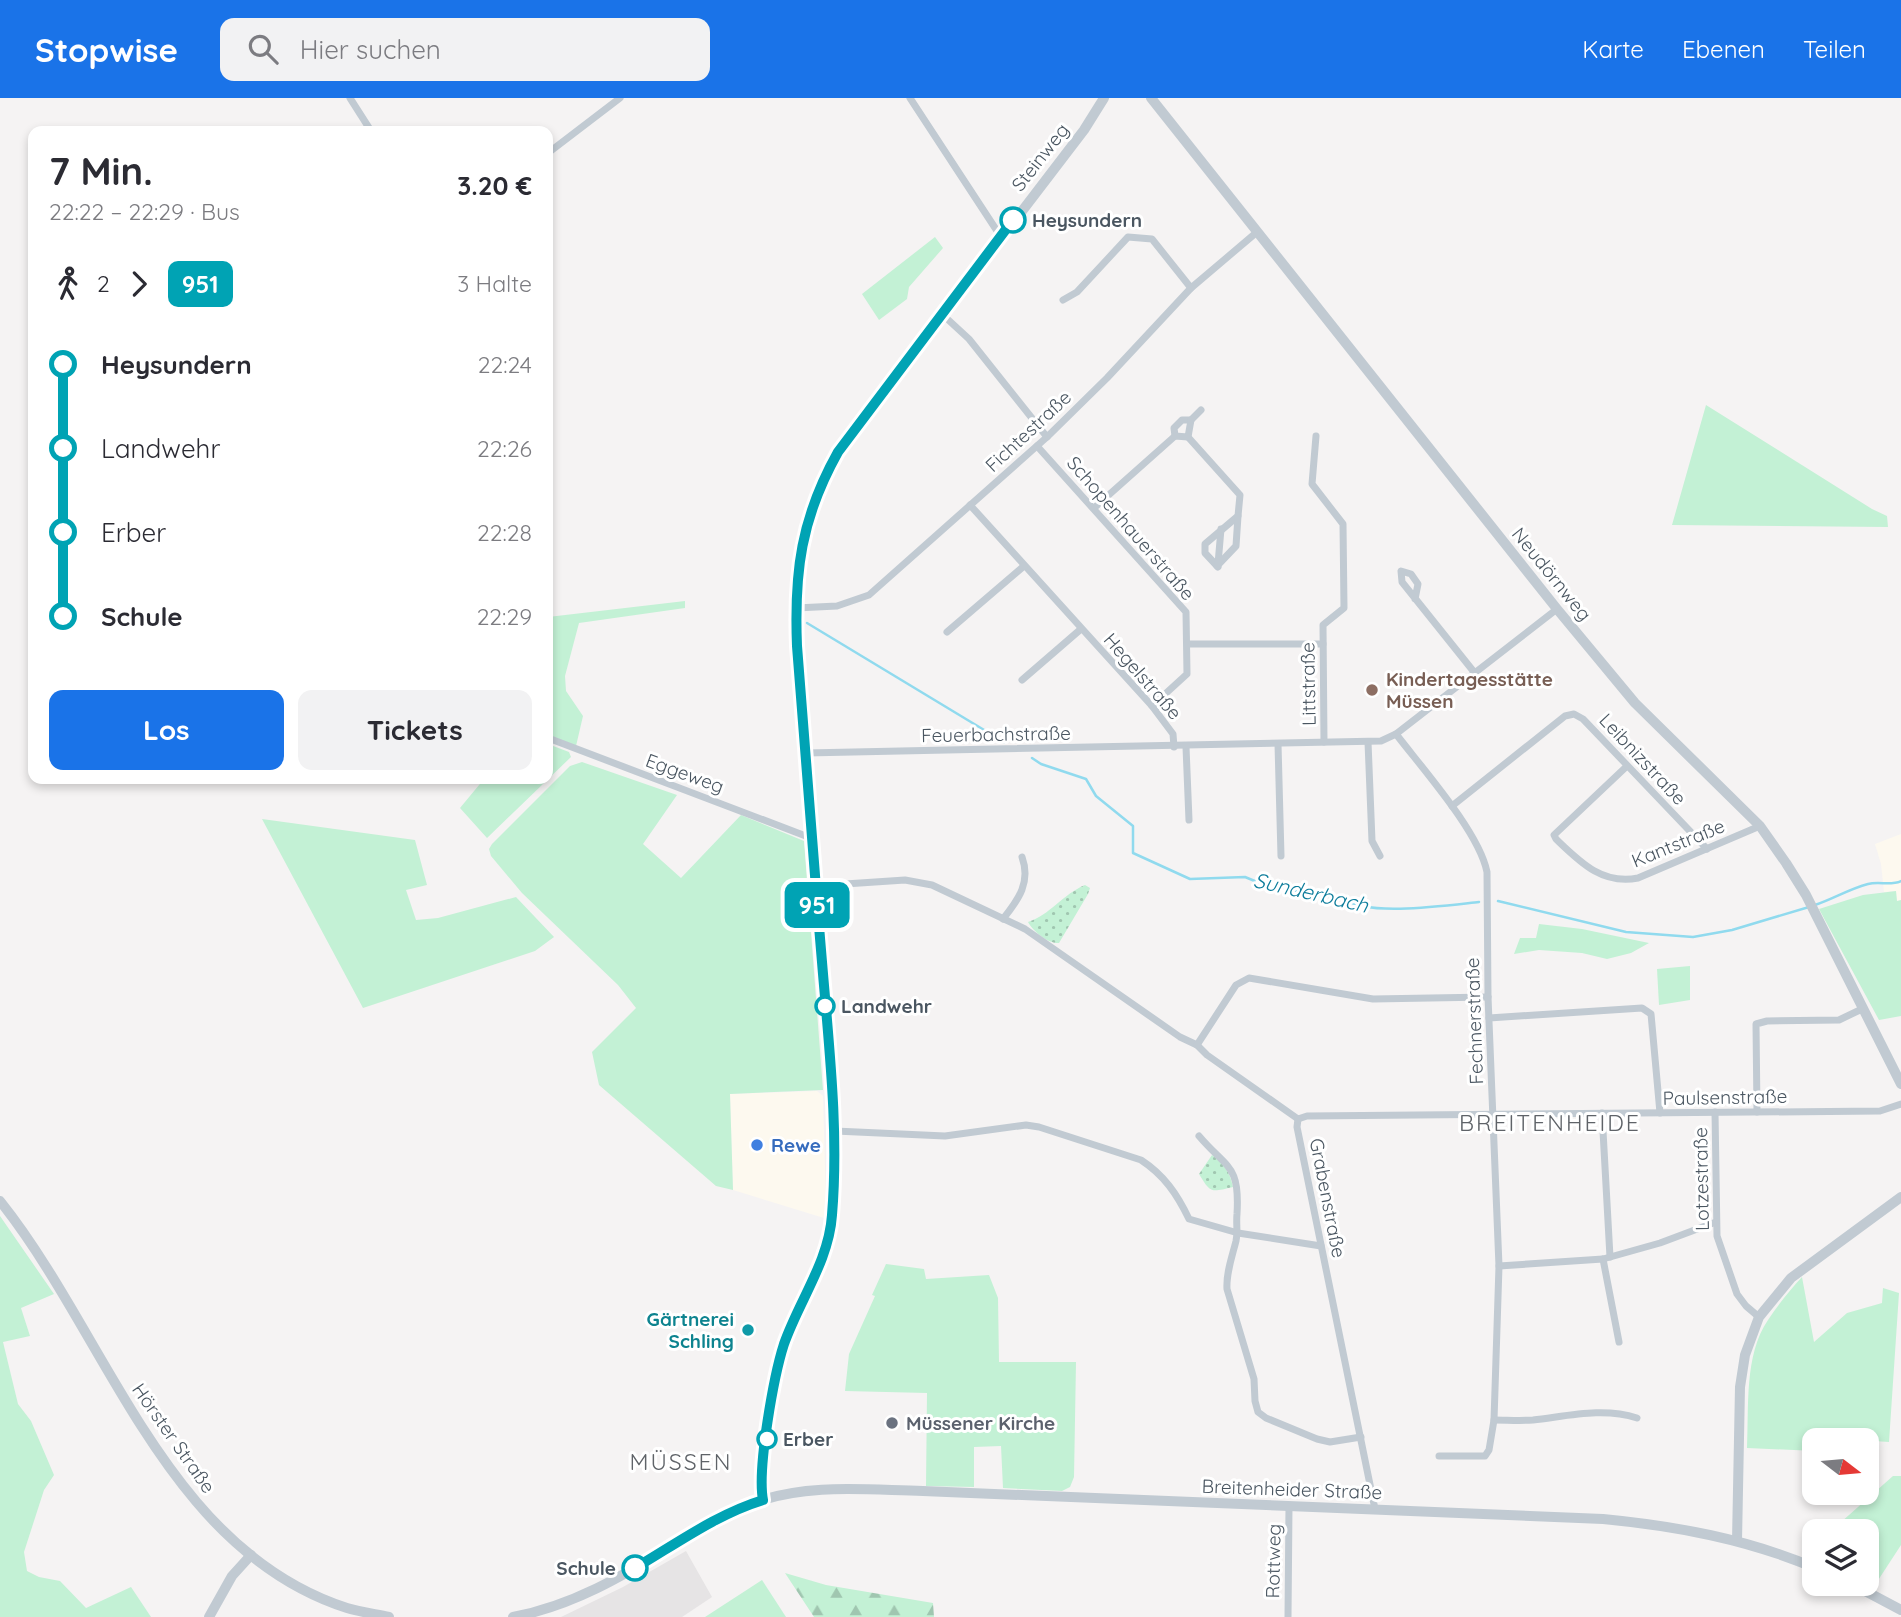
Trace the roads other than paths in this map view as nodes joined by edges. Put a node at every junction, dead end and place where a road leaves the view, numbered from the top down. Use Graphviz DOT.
graph roads {
  1 [pos="349,98"];
  2 [pos="620,98"];
  3 [pos="910,98"];
  4 [pos="1104,98"];
  5 [pos="1151,98"];
  6 [pos="368,126"];
  7 [pos="553,149"];
  8 [pos="1257,232"];
  9 [pos="1000,237"];
  10 [pos="1191,288"];
  11 [pos="1063,300"];
  12 [pos="943,315"];
  13 [pos="1201,410"];
  14 [pos="1191,420"];
  15 [pos="1175,436"];
  16 [pos="1316,436"];
  17 [pos="1047,437"];
  18 [pos="1188,437"];
  19 [pos="1037,446"];
  20 [pos="970,505"];
  21 [pos="1094,508"];
  22 [pos="1238,516"];
  23 [pos="1221,529"];
  24 [pos="1220,539"];
  25 [pos="1237,540"];
  26 [pos="1024,566"];
  27 [pos="1218,566"];
  28 [pos="1415,599"];
  29 [pos="796,608"];
  30 [pos="1557,609"];
  31 [pos="1081,629"];
  32 [pos="947,632"];
  33 [pos="1186,644"];
  34 [pos="1323,644"];
  35 [pos="1474,672"];
  36 [pos="1022,680"];
  37 [pos="1152,706"];
  38 [pos="1396,734"];
  39 [pos="553,740"];
  40 [pos="1324,742"];
  41 [pos="1368,742"];
  42 [pos="1278,744"];
  43 [pos="1174,747"];
  44 [pos="1186,747"];
  45 [pos="806,753"];
  46 [pos="1627,766"];
  47 [pos="1452,806"];
  48 [pos="1189,820"];
  49 [pos="1760,826"];
  50 [pos="811,838"];
  51 [pos="1707,849"];
  52 [pos="1281,856"];
  53 [pos="1380,856"];
  54 [pos="1023,857"];
  55 [pos="815,886"];
  56 [pos="1003,919"];
  57 [pos="1488,997"];
  58 [pos="1862,1009"];
  59 [pos="1489,1018"];
  60 [pos="1197,1045"];
  61 [pos="1901,1084"];
  62 [pos="1901,1104"];
  63 [pos="1715,1112"];
  64 [pos="1757,1112"];
  65 [pos="1492,1113"];
  66 [pos="1602,1113"];
  67 [pos="1660,1113"];
  68 [pos="1297,1119"];
  69 [pos="835,1131"];
  70 [pos="1199,1136"];
  71 [pos="1901,1196"];
  72 [pos="0,1201"];
  73 [pos="1716,1222"];
  74 [pos="1238,1233"];
  75 [pos="1321,1246"];
  76 [pos="1607,1258"];
  77 [pos="1499,1266"];
  78 [pos="1759,1317"];
  79 [pos="1619,1342"];
  80 [pos="1637,1418"];
  81 [pos="1494,1420"];
  82 [pos="1361,1437"];
  83 [pos="1439,1455"];
  84 [pos="763,1500"];
  85 [pos="1289,1506"];
  86 [pos="1375,1509"];
  87 [pos="1737,1541"];
  88 [pos="251,1555"];
  89 [pos="1802,1564"];
  90 [pos="1875,1596"];
  91 [pos="1901,1610"];
  92 [pos="209,1617"];
  93 [pos="389,1617"];
  94 [pos="513,1617"];
  95 [pos="1287,1617"];
  1 -- 6 [label="street"];
  2 -- 7 [label="street"];
  3 -- 9 [label="street"];
  4 -- 9 [label="street, Steinweg"];
  5 -- 8 [label="street, Neudörnweg"];
  8 -- 10 [label="street, Fichtestraße"];
  8 -- 30 [label="street, Neudörnweg"];
  9 -- 12 [label="street, Steinweg"];
  10 -- 11 [label="street"];
  10 -- 17 [label="street, Fichtestraße"];
  12 -- 17 [label="street"];
  12 -- 29 [label="street, Steinweg"];
  13 -- 14 [label="street"];
  14 -- 15 [label="street"];
  14 -- 18 [label="street"];
  15 -- 18 [label="street"];
  15 -- 21 [label="street"];
  16 -- 34 [label="street, Littstraße"];
  17 -- 19 [label="street, Fichtestraße"];
  18 -- 22 [label="street"];
  19 -- 20 [label="street, Fichtestraße"];
  19 -- 21 [label="street, Schopenhauerstraße"];
  20 -- 26 [label="street, Hegelstraße"];
  20 -- 29 [label="street, Fichtestraße"];
  21 -- 33 [label="street, Schopenhauerstraße"];
  22 -- 23 [label="street"];
  22 -- 25 [label="street"];
  23 -- 24 [label="street"];
  23 -- 27 [label="street"];
  24 -- 25 [label="street"];
  24 -- 27 [label="street"];
  25 -- 27 [label="street"];
  26 -- 31 [label="street, Hegelstraße"];
  26 -- 32 [label="street"];
  28 -- 35 [label="street"];
  29 -- 45 [label="street, Steinweg"];
  30 -- 35 [label="street, Feuerbachstraße"];
  30 -- 49 [label="street, Neudörnweg"];
  31 -- 36 [label="street, Hegelstraße"];
  31 -- 37 [label="street, Hegelstraße"];
  33 -- 34 [label="street"];
  33 -- 37 [label="street, Schopenhauerstraße"];
  34 -- 40 [label="street, Littstraße"];
  35 -- 38 [label="street, Feuerbachstraße"];
  37 -- 43 [label="street, Hegelstraße"];
  38 -- 41 [label="street, Feuerbachstraße"];
  38 -- 47 [label="street, Fechnerstraße"];
  39 -- 50 [label="street, Eggeweg"];
  40 -- 41 [label="street, Feuerbachstraße"];
  40 -- 42 [label="street, Feuerbachstraße"];
  41 -- 53 [label="street"];
  42 -- 44 [label="street, Feuerbachstraße"];
  42 -- 52 [label="street"];
  43 -- 44 [label="street, Feuerbachstraße"];
  43 -- 45 [label="street, Feuerbachstraße"];
  44 -- 48 [label="street"];
  45 -- 50 [label="street, Steinweg"];
  46 -- 47 [label="street, Leibnizstraße"];
  46 -- 51 [label="street, Leibnizstraße"];
  46 -- 51 [label="street, Kantstraße"];
  47 -- 57 [label="street, Fechnerstraße"];
  49 -- 51 [label="street, Kantstraße"];
  49 -- 58 [label="street, Neudörnweg"];
  50 -- 55 [label="street, Steinweg"];
  54 -- 56 [label="street"];
  55 -- 56 [label="street, Grabenstraße"];
  55 -- 69 [label="street, Steinweg"];
  56 -- 60 [label="street, Grabenstraße"];
  57 -- 59 [label="street, Fechnerstraße"];
  57 -- 60 [label="street"];
  58 -- 61 [label="street, Neudörnweg"];
  58 -- 64 [label="street"];
  59 -- 65 [label="street, Fechnerstraße"];
  59 -- 67 [label="street"];
  60 -- 68 [label="street, Grabenstraße"];
  62 -- 64 [label="street, Paulsenstraße"];
  63 -- 64 [label="street, Paulsenstraße"];
  63 -- 67 [label="street, Paulsenstraße"];
  63 -- 73 [label="street, Lotzestraße"];
  65 -- 66 [label="street, Paulsenstraße"];
  65 -- 68 [label="street, Paulsenstraße"];
  65 -- 77 [label="street, Fechnerstraße"];
  66 -- 67 [label="street, Paulsenstraße"];
  66 -- 76 [label="street"];
  68 -- 75 [label="street, Grabenstraße"];
  69 -- 74 [label="street"];
  69 -- 84 [label="street, Steinweg"];
  70 -- 74 [label="street"];
  71 -- 78 [label="street"];
  72 -- 88 [label="street, Hörster Straße"];
  73 -- 76 [label="street"];
  73 -- 78 [label="street, Lotzestraße"];
  74 -- 75 [label="street"];
  74 -- 82 [label="street"];
  75 -- 82 [label="street, Grabenstraße"];
  76 -- 77 [label="street"];
  76 -- 79 [label="street"];
  77 -- 81 [label="street, Fechnerstraße"];
  78 -- 87 [label="street"];
  80 -- 81 [label="street"];
  81 -- 83 [label="street, Fechnerstraße"];
  82 -- 86 [label="street, Grabenstraße"];
  84 -- 85 [label="street, Breitenheider Straße"];
  84 -- 94 [label="street"];
  85 -- 86 [label="street, Breitenheider Straße"];
  85 -- 95 [label="street, Rottweg"];
  86 -- 87 [label="street, Breitenheider Straße"];
  87 -- 89 [label="street, Breitenheider Straße"];
  88 -- 92 [label="street"];
  88 -- 93 [label="street, Hörster Straße"];
  90 -- 91 [label="street"];
}
